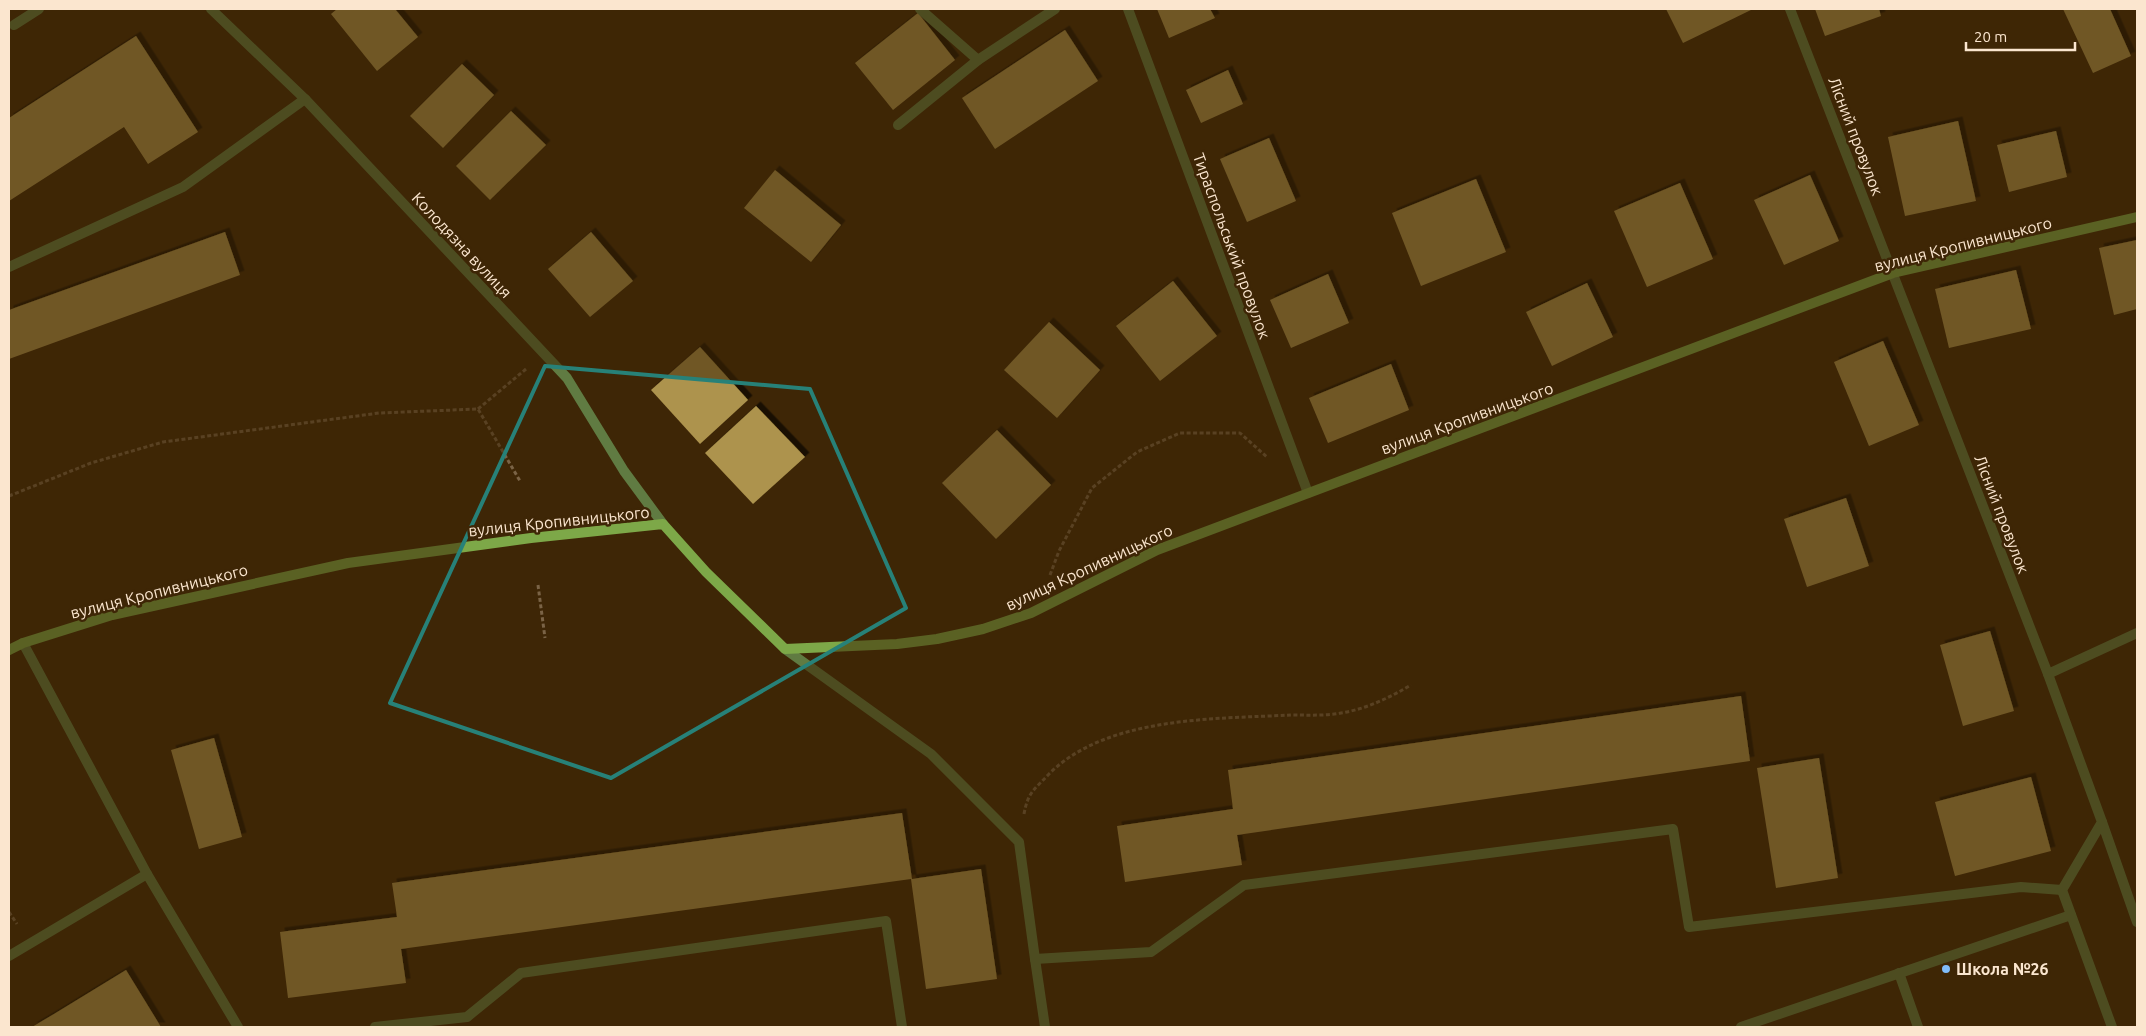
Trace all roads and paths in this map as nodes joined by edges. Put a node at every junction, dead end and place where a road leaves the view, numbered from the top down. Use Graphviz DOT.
graph roads {
  1 [pos="39,9"];
  2 [pos="211,9"];
  3 [pos="920,9"];
  4 [pos="1055,9"];
  5 [pos="1128,9"];
  6 [pos="1790,9"];
  7 [pos="14,25"];
  8 [pos="978,60"];
  9 [pos="305,99"];
  10 [pos="898,125"];
  11 [pos="2137,217"];
  12 [pos="9,267"];
  13 [pos="1893,274"];
  14 [pos="544,354"];
  15 [pos="478,409"];
  16 [pos="1274,463"];
  17 [pos="520,481"];
  18 [pos="1308,493"];
  19 [pos="9,496"];
  20 [pos="663,524"];
  21 [pos="538,585"];
  22 [pos="1031,613"];
  23 [pos="2137,633"];
  24 [pos="545,638"];
  25 [pos="23,643"];
  26 [pos="9,650"];
  27 [pos="785,650"];
  28 [pos="2048,674"];
  29 [pos="1411,685"];
  30 [pos="2102,822"];
  31 [pos="1019,842"];
  32 [pos="147,874"];
  33 [pos="2062,890"];
  34 [pos="2071,915"];
  35 [pos="2137,922"];
  36 [pos="9,956"];
  37 [pos="1035,958"];
  38 [pos="1899,973"];
  39 [pos="238,1027"];
  40 [pos="375,1027"];
  41 [pos="902,1027"];
  42 [pos="1045,1027"];
  43 [pos="1741,1027"];
  44 [pos="1918,1027"];
  45 [pos="2112,1027"];
  1 -- 7 [label="street"];
  2 -- 9 [label="street, Колодязна вулиця"];
  3 -- 8 [label="street"];
  4 -- 8 [label="street"];
  5 -- 18 [label="street, Тираспольський провулок"];
  6 -- 13 [label="street, Лісний провулок"];
  8 -- 10 [label="street"];
  9 -- 12 [label="street"];
  9 -- 14 [label="street, Колодязна вулиця"];
  11 -- 13 [label="main road, вулиця Кропивницького"];
  13 -- 18 [label="main road, вулиця Кропивницького"];
  13 -- 28 [label="street, Лісний провулок"];
  14 -- 15 [label="path"];
  14 -- 20 [label="street, Колодязна вулиця"];
  15 -- 17 [label="path"];
  15 -- 19 [label="path"];
  16 -- 22 [label="path"];
  18 -- 22 [label="main road, вулиця Кропивницького"];
  20 -- 25 [label="main road, вулиця Кропивницького"];
  20 -- 27 [label="main road, вулиця Кропивницького"];
  21 -- 24 [label="path"];
  22 -- 27 [label="main road, вулиця Кропивницького"];
  23 -- 28 [label="street"];
  25 -- 26 [label="main road, вулиця Кропивницького"];
  25 -- 32 [label="street"];
  27 -- 31 [label="street"];
  28 -- 30 [label="street, Лісний провулок"];
  29 -- 31 [label="path"];
  30 -- 33 [label="street"];
  30 -- 35 [label="street, Лісний провулок"];
  31 -- 37 [label="street"];
  32 -- 36 [label="street"];
  32 -- 39 [label="street"];
  33 -- 34 [label="street"];
  33 -- 37 [label="street"];
  34 -- 38 [label="street"];
  34 -- 45 [label="street"];
  37 -- 42 [label="street"];
  38 -- 43 [label="street"];
  38 -- 44 [label="street"];
  40 -- 41 [label="street"];
}
